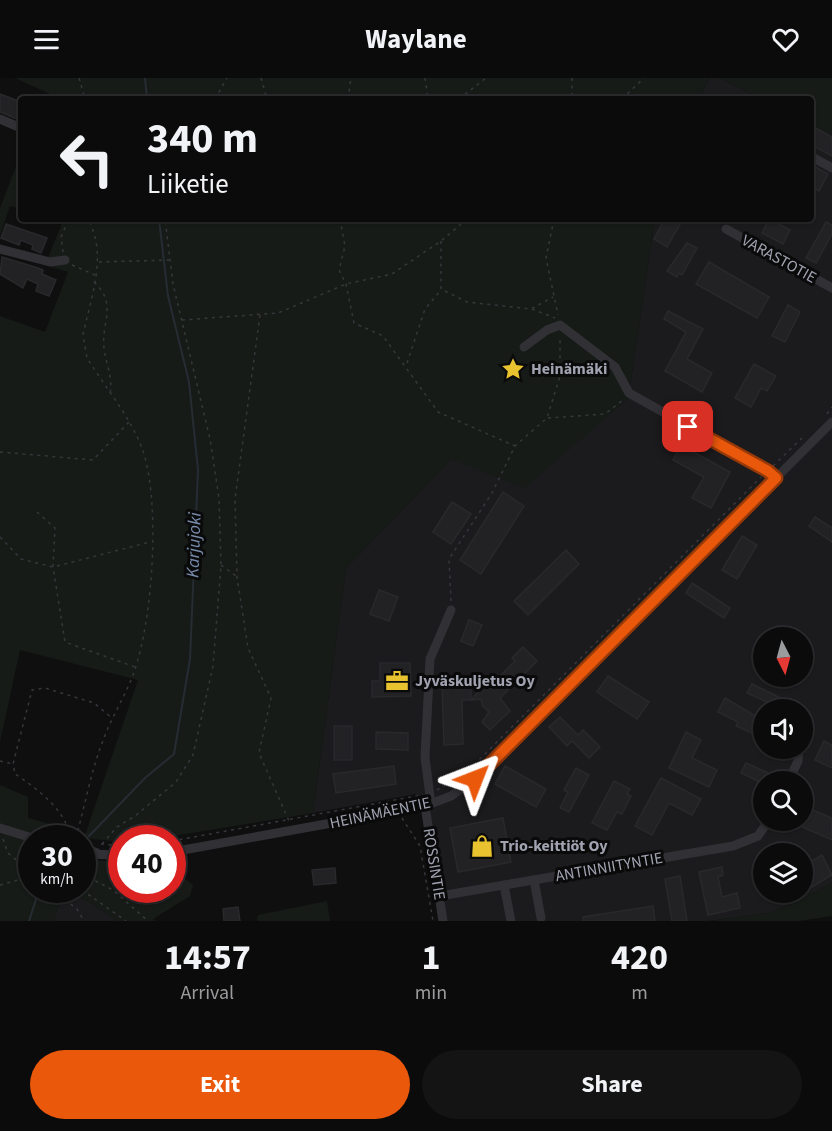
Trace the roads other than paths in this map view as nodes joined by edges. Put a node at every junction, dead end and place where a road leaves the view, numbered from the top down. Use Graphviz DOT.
graph roads {
  1 [pos="0,119"];
  2 [pos="18,127"];
  3 [pos="814,158"];
  4 [pos="832,168"];
  5 [pos="726,229"];
  6 [pos="0,249"];
  7 [pos="65,260"];
  8 [pos="832,288"];
  9 [pos="524,348"];
  10 [pos="829,419"];
  11 [pos="776,478"];
  12 [pos="452,610"];
  13 [pos="428,805"];
  14 [pos="3,829"];
  15 [pos="761,831"];
  16 [pos="18,834"];
  17 [pos="186,849"];
  18 [pos="97,853"];
  19 [pos="108,854"];
  20 [pos="534,880"];
  21 [pos="504,885"];
  22 [pos="440,896"];
  23 [pos="541,918"];
  24 [pos="443,921"];
  25 [pos="511,921"];
  1 -- 2 [label="street"];
  3 -- 4 [label="street"];
  5 -- 8 [label="street, VARASTOTIE"];
  6 -- 7 [label="street"];
  9 -- 11 [label="street"];
  10 -- 11 [label="street, HEINÄMÄENTIE"];
  11 -- 13 [label="street, HEINÄMÄENTIE"];
  12 -- 13 [label="street, ROSSINTIE"];
  13 -- 17 [label="street, HEINÄMÄENTIE"];
  13 -- 22 [label="street, ROSSINTIE"];
  14 -- 16 [label="street"];
  15 -- 20 [label="street, ANTINNIITYNTIE"];
  18 -- 19 [label="street"];
  20 -- 21 [label="street, ANTINNIITYNTIE"];
  20 -- 23 [label="street"];
  21 -- 22 [label="street, ANTINNIITYNTIE"];
  21 -- 25 [label="street"];
  22 -- 24 [label="street, ROSSINTIE"];
}
